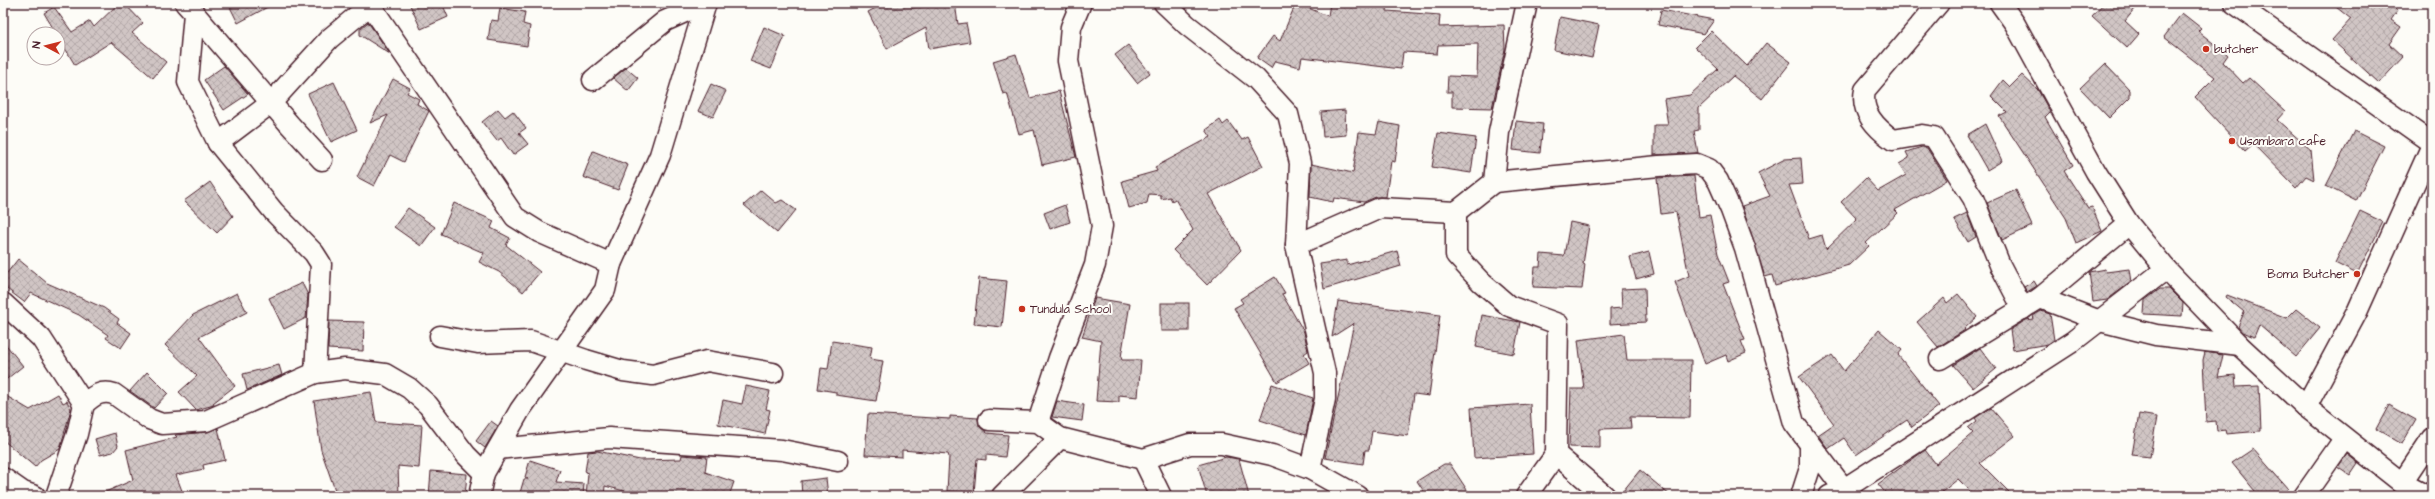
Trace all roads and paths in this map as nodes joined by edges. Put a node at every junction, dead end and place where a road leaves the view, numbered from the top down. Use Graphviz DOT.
graph roads {
  1 [pos="705,3"];
  2 [pos="1081,3"];
  3 [pos="1164,3"];
  4 [pos="1527,3"];
  5 [pos="1939,3"];
  6 [pos="2000,3"];
  7 [pos="2234,3"];
  8 [pos="370,4"];
  9 [pos="189,8"];
  10 [pos="594,80"];
  11 [pos="271,103"];
  12 [pos="218,143"];
  13 [pos="2432,144"];
  14 [pos="322,160"];
  15 [pos="1494,182"];
  16 [pos="1456,212"];
  17 [pos="2129,224"];
  18 [pos="1296,245"];
  19 [pos="611,264"];
  20 [pos="2166,269"];
  21 [pos="2040,298"];
  22 [pos="3,303"];
  23 [pos="2023,309"];
  24 [pos="2100,321"];
  25 [pos="440,336"];
  26 [pos="2239,345"];
  27 [pos="561,353"];
  28 [pos="1940,358"];
  29 [pos="315,373"];
  30 [pos="773,373"];
  31 [pos="84,404"];
  32 [pos="2306,407"];
  33 [pos="989,420"];
  34 [pos="1038,422"];
  35 [pos="1060,438"];
  36 [pos="2432,438"];
  37 [pos="2344,439"];
  38 [pos="1810,445"];
  39 [pos="498,449"];
  40 [pos="1556,454"];
  41 [pos="1142,459"];
  42 [pos="838,462"];
  43 [pos="1310,469"];
  44 [pos="484,473"];
  45 [pos="3,478"];
  46 [pos="2402,483"];
  47 [pos="1842,494"];
  48 [pos="35,496"];
  49 [pos="56,496"];
  50 [pos="479,496"];
  51 [pos="1002,496"];
  52 [pos="1161,496"];
  53 [pos="1358,496"];
  54 [pos="1526,496"];
  55 [pos="1605,496"];
  56 [pos="1801,496"];
  57 [pos="2304,496"];
  58 [pos="2426,496"];
  1 -- 10 [label="street"];
  1 -- 19 [label="street"];
  2 -- 34 [label="street"];
  3 -- 18 [label="street"];
  4 -- 15 [label="street"];
  5 -- 23 [label="street"];
  6 -- 17 [label="street"];
  7 -- 13 [label="street"];
  8 -- 11 [label="street"];
  8 -- 19 [label="street"];
  9 -- 11 [label="street"];
  9 -- 12 [label="street"];
  11 -- 12 [label="street"];
  11 -- 14 [label="street"];
  12 -- 29 [label="street"];
  13 -- 32 [label="street"];
  15 -- 16 [label="street"];
  15 -- 38 [label="street"];
  16 -- 18 [label="street"];
  16 -- 40 [label="street"];
  17 -- 20 [label="street"];
  17 -- 21 [label="street"];
  18 -- 43 [label="street"];
  19 -- 27 [label="street"];
  20 -- 24 [label="street"];
  20 -- 26 [label="street"];
  21 -- 23 [label="street"];
  21 -- 24 [label="street"];
  22 -- 31 [label="street"];
  23 -- 28 [label="street"];
  24 -- 26 [label="street"];
  24 -- 47 [label="street"];
  25 -- 27 [label="street"];
  26 -- 32 [label="street"];
  27 -- 30 [label="street"];
  27 -- 39 [label="street"];
  29 -- 31 [label="street"];
  29 -- 44 [label="street"];
  31 -- 49 [label="street"];
  32 -- 37 [label="street"];
  33 -- 34 [label="street"];
  34 -- 35 [label="street"];
  35 -- 41 [label="street"];
  35 -- 51 [label="street"];
  36 -- 46 [label="street"];
  37 -- 46 [label="street"];
  37 -- 57 [label="street"];
  38 -- 47 [label="street"];
  38 -- 56 [label="street"];
  39 -- 42 [label="street"];
  39 -- 44 [label="street"];
  40 -- 54 [label="street"];
  40 -- 55 [label="street"];
  41 -- 43 [label="street"];
  41 -- 52 [label="street"];
  43 -- 53 [label="street"];
  44 -- 50 [label="street"];
  45 -- 48 [label="street"];
  46 -- 58 [label="street"];
}
